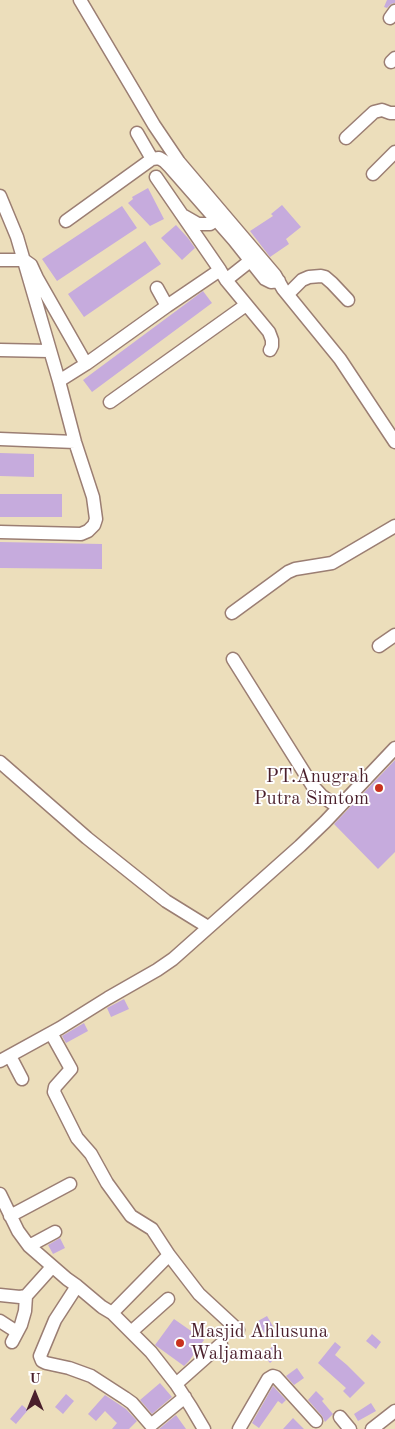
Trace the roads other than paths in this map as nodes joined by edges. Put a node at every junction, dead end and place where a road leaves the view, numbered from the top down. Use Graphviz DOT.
graph roads {
  1 [pos="80,0"];
  2 [pos="395,113"];
  3 [pos="136,133"];
  4 [pos="346,138"];
  5 [pos="395,152"];
  6 [pos="152,159"];
  7 [pos="373,174"];
  8 [pos="156,177"];
  9 [pos="0,196"];
  10 [pos="178,211"];
  11 [pos="216,220"];
  12 [pos="66,221"];
  13 [pos="0,260"];
  14 [pos="24,260"];
  15 [pos="250,261"];
  16 [pos="223,275"];
  17 [pos="279,282"];
  18 [pos="157,288"];
  19 [pos="288,294"];
  20 [pos="348,300"];
  21 [pos="246,305"];
  22 [pos="167,306"];
  23 [pos="0,350"];
  24 [pos="270,350"];
  25 [pos="49,351"];
  26 [pos="86,364"];
  27 [pos="59,381"];
  28 [pos="110,402"];
  29 [pos="0,439"];
  30 [pos="75,442"];
  31 [pos="395,442"];
  32 [pos="395,526"];
  33 [pos="0,532"];
  34 [pos="232,613"];
  35 [pos="395,635"];
  36 [pos="379,646"];
  37 [pos="233,659"];
  38 [pos="395,748"];
  39 [pos="0,762"];
  40 [pos="338,807"];
  41 [pos="208,927"];
  42 [pos="51,1033"];
  43 [pos="5,1059"];
  44 [pos="22,1079"];
  45 [pos="70,1184"];
  46 [pos="0,1194"];
  47 [pos="5,1210"];
  48 [pos="55,1232"];
  49 [pos="29,1246"];
  50 [pos="169,1255"];
  51 [pos="52,1267"];
  52 [pos="78,1286"];
  53 [pos="0,1295"];
  54 [pos="26,1296"];
  55 [pos="168,1299"];
  56 [pos="112,1314"];
  57 [pos="2,1326"];
  58 [pos="238,1330"];
  59 [pos="132,1332"];
  60 [pos="221,1344"];
  61 [pos="176,1384"];
  62 [pos="185,1397"];
  63 [pos="395,1411"];
  64 [pos="340,1417"];
  65 [pos="316,1421"];
  66 [pos="148,1427"];
  67 [pos="244,1427"];
  68 [pos="201,1428"];
  69 [pos="350,1429"];
  70 [pos="372,1429"];
  1 -- 17 [label="street"];
  2 -- 4 [label="street"];
  3 -- 6 [label="street"];
  5 -- 7 [label="street"];
  6 -- 11 [label="street"];
  6 -- 12 [label="street"];
  8 -- 10 [label="street"];
  9 -- 14 [label="street"];
  10 -- 11 [label="street"];
  10 -- 16 [label="street"];
  11 -- 15 [label="street"];
  13 -- 14 [label="street"];
  14 -- 25 [label="street"];
  14 -- 26 [label="street"];
  15 -- 16 [label="street"];
  15 -- 17 [label="street"];
  16 -- 21 [label="street"];
  16 -- 22 [label="street"];
  17 -- 19 [label="street"];
  18 -- 22 [label="street"];
  19 -- 20 [label="street"];
  19 -- 31 [label="street"];
  21 -- 24 [label="street"];
  21 -- 28 [label="street"];
  22 -- 26 [label="street"];
  23 -- 25 [label="street"];
  25 -- 27 [label="street"];
  26 -- 27 [label="street"];
  27 -- 30 [label="street"];
  29 -- 30 [label="street"];
  30 -- 33 [label="street"];
  32 -- 34 [label="street"];
  35 -- 36 [label="street"];
  37 -- 40 [label="street"];
  38 -- 40 [label="street"];
  39 -- 41 [label="street"];
  40 -- 41 [label="street"];
  41 -- 42 [label="street"];
  42 -- 43 [label="street"];
  42 -- 50 [label="street"];
  43 -- 44 [label="street"];
  45 -- 47 [label="street"];
  46 -- 47 [label="street"];
  47 -- 49 [label="street"];
  48 -- 49 [label="street"];
  49 -- 51 [label="street"];
  50 -- 56 [label="street"];
  50 -- 58 [label="street"];
  51 -- 52 [label="street"];
  51 -- 54 [label="street"];
  52 -- 56 [label="street"];
  52 -- 66 [label="street"];
  53 -- 54 [label="street"];
  54 -- 57 [label="street"];
  55 -- 59 [label="street"];
  56 -- 59 [label="street"];
  59 -- 61 [label="street"];
  60 -- 61 [label="street"];
  61 -- 62 [label="street"];
  62 -- 66 [label="street"];
  62 -- 68 [label="street"];
  63 -- 70 [label="street"];
  64 -- 69 [label="street"];
  65 -- 67 [label="street"];
}
